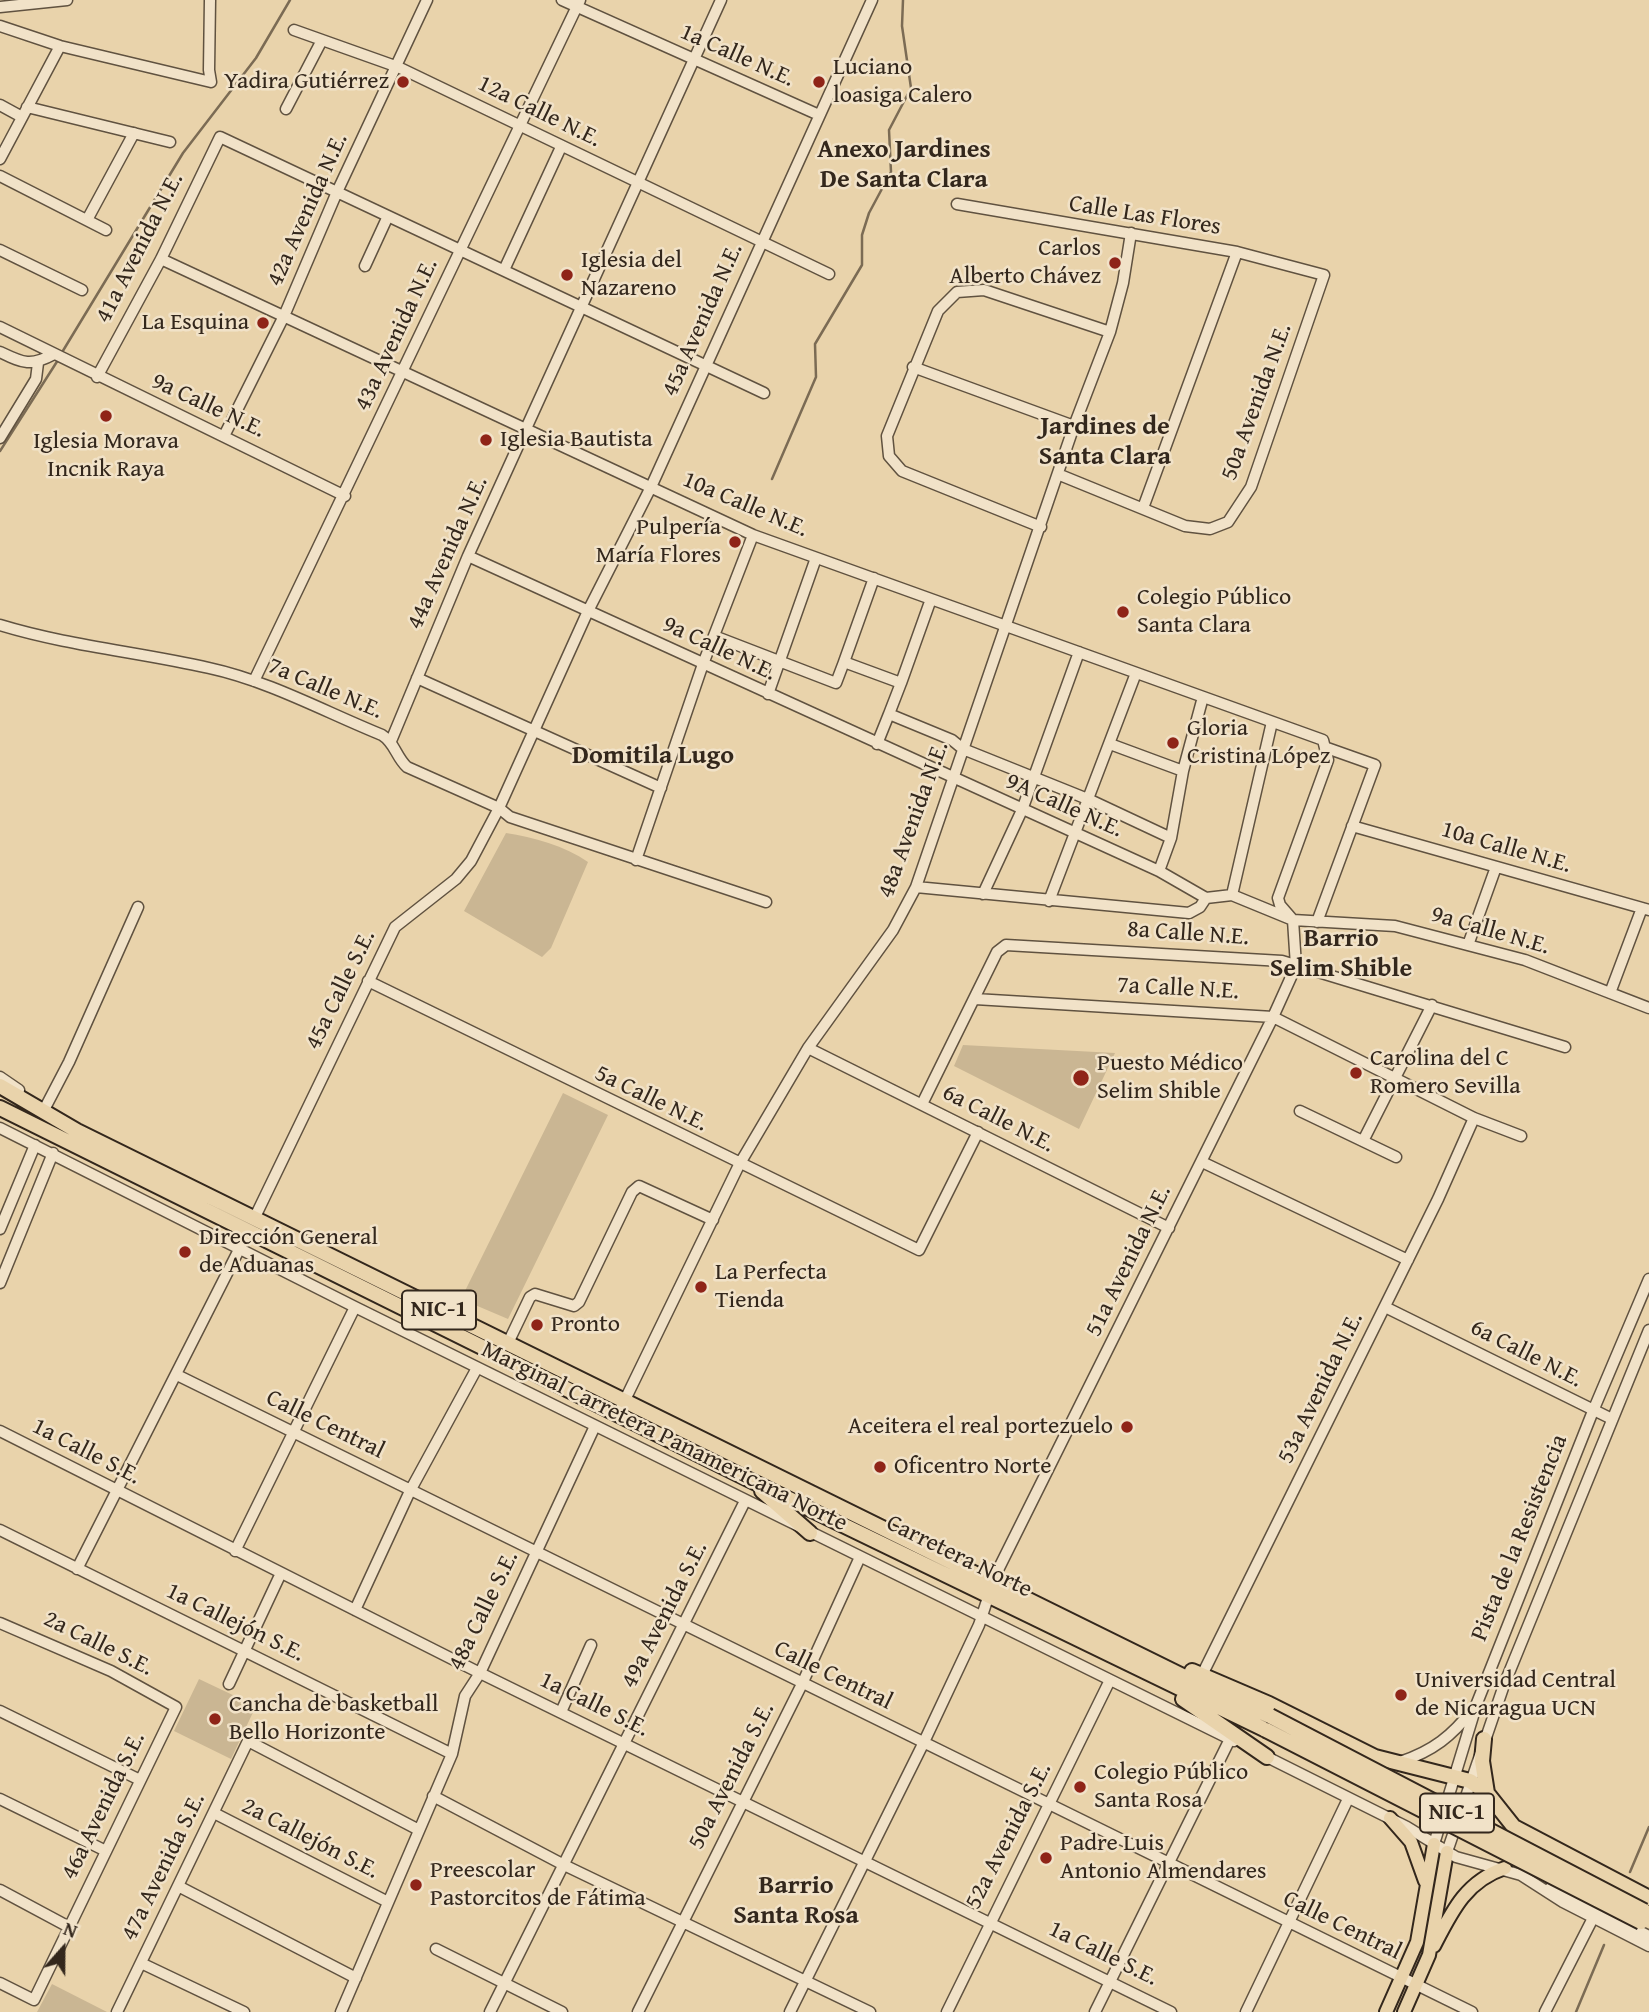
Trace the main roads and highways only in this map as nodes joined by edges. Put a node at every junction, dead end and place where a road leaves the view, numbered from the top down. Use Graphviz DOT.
graph roads {
  1 [pos="0,1086"];
  2 [pos="0,1108"];
  3 [pos="252,1223"];
  4 [pos="748,1479"];
  5 [pos="810,1533"];
  6 [pos="990,1589"];
  7 [pos="1078,1625"];
  8 [pos="1144,1673"];
  9 [pos="1268,1723"];
  10 [pos="1484,1739"];
  11 [pos="1267,1757"];
  12 [pos="1487,1793"];
  13 [pos="1390,1818"];
  14 [pos="1434,1844"];
  15 [pos="1447,1852"];
  16 [pos="1505,1868"];
  17 [pos="1427,1885"];
  18 [pos="1646,1914"];
  19 [pos="1429,1955"];
  20 [pos="1386,2012"];
  21 [pos="1404,2012"];
  1 -- 3 [label="highway, NIC-1"];
  2 -- 3 [label="highway, NIC-1"];
  3 -- 4 [label="highway, Carretera Norte / NIC-1"];
  3 -- 6 [label="highway, Carretera Norte / NIC-1"];
  4 -- 5 [label="highway"];
  4 -- 6 [label="highway, Carretera Norte / NIC-1"];
  6 -- 7 [label="highway, Carretera Norte / NIC-1"];
  6 -- 8 [label="highway, Carretera Norte / NIC-1"];
  7 -- 9 [label="highway, Carretera Norte / NIC-1"];
  7 -- 12 [label="highway"];
  8 -- 9 [label="highway, Carretera Norte / NIC-1"];
  8 -- 11 [label="highway"];
  9 -- 18 [label="highway, Carretera Norte / NIC-1, bridge"];
  10 -- 12 [label="highway"];
  12 -- 18 [label="highway"];
  13 -- 17 [label="main road"];
  14 -- 17 [label="main road, Pista de la Resistencia"];
  15 -- 19 [label="main road, Pista de la Resistencia"];
  16 -- 19 [label="main road"];
  17 -- 20 [label="main road, Pista de la Resistencia"];
  19 -- 21 [label="main road, Pista de la Resistencia"];
}
